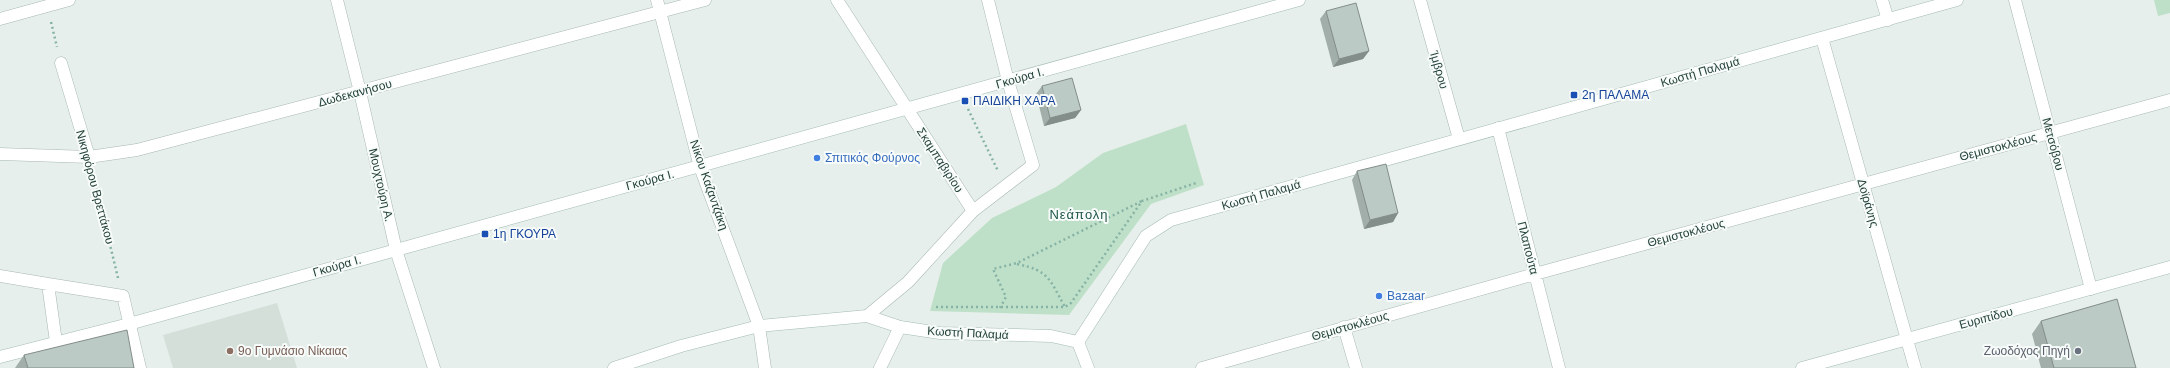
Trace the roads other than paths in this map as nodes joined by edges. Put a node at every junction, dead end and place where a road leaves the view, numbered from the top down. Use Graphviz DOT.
graph roads {
  1 [pos="69,0"];
  2 [pos="336,0"];
  3 [pos="705,0"];
  4 [pos="837,0"];
  5 [pos="988,0"];
  6 [pos="1299,0"];
  7 [pos="1420,0"];
  8 [pos="1882,0"];
  9 [pos="1957,0"];
  10 [pos="2015,0"];
  11 [pos="658,6"];
  12 [pos="0,19"];
  13 [pos="1888,20"];
  14 [pos="1822,38"];
  15 [pos="61,63"];
  16 [pos="1008,81"];
  17 [pos="360,92"];
  18 [pos="2170,100"];
  19 [pos="907,109"];
  20 [pos="1498,128"];
  21 [pos="2050,133"];
  22 [pos="1459,139"];
  23 [pos="0,154"];
  24 [pos="88,157"];
  25 [pos="700,166"];
  26 [pos="1863,184"];
  27 [pos="973,211"];
  28 [pos="396,250"];
  29 [pos="2170,267"];
  30 [pos="1535,274"];
  31 [pos="0,276"];
  32 [pos="48,284"];
  33 [pos="2091,289"];
  34 [pos="867,316"];
  35 [pos="129,324"];
  36 [pos="759,326"];
  37 [pos="900,327"];
  38 [pos="1344,327"];
  39 [pos="1907,339"];
  40 [pos="56,342"];
  41 [pos="1078,342"];
  42 [pos="0,357"];
  43 [pos="140,368"];
  44 [pos="434,368"];
  45 [pos="614,368"];
  46 [pos="765,368"];
  47 [pos="880,368"];
  48 [pos="1088,368"];
  49 [pos="1202,368"];
  50 [pos="1356,368"];
  51 [pos="1559,368"];
  52 [pos="1802,368"];
  53 [pos="1915,368"];
  1 -- 12 [label="street"];
  2 -- 17 [label="street, Μουχτούρη Α."];
  3 -- 11 [label="street, Δωδεκανήσου"];
  4 -- 19 [label="street, Σκαμπαβιρίου"];
  5 -- 16 [label="street"];
  6 -- 16 [label="street, Γκούρα Ι."];
  7 -- 22 [label="street, Ίμβρου"];
  8 -- 13 [label="street"];
  9 -- 13 [label="street, Κωστή Παλαμά"];
  10 -- 21 [label="street, Μετσόβου"];
  11 -- 17 [label="street, Δωδεκανήσου"];
  11 -- 25 [label="street, Νίκου Καζαντζάκη"];
  13 -- 14 [label="street, Κωστή Παλαμά"];
  14 -- 20 [label="street, Κωστή Παλαμά"];
  14 -- 26 [label="street, Δοϊράνης"];
  15 -- 24 [label="street, Νικηφόρου Βρεττάκου"];
  16 -- 19 [label="street, Γκούρα Ι."];
  16 -- 27 [label="street"];
  17 -- 24 [label="street, Δωδεκανήσου"];
  17 -- 28 [label="street, Μουχτούρη Α."];
  18 -- 21 [label="street, Θεμιστοκλέους"];
  19 -- 25 [label="street, Γκούρα Ι."];
  19 -- 27 [label="street, Σκαμπαβιρίου"];
  20 -- 22 [label="street, Κωστή Παλαμά"];
  20 -- 30 [label="street, Πλαπούτα"];
  21 -- 26 [label="street, Θεμιστοκλέους"];
  21 -- 33 [label="street, Μετσόβου"];
  22 -- 41 [label="street, Κωστή Παλαμά"];
  23 -- 24 [label="street, Δωδεκανήσου"];
  25 -- 28 [label="street, Γκούρα Ι."];
  25 -- 36 [label="street, Νίκου Καζαντζάκη"];
  26 -- 30 [label="street, Θεμιστοκλέους"];
  26 -- 39 [label="street, Δοϊράνης"];
  27 -- 34 [label="street"];
  28 -- 35 [label="street, Γκούρα Ι."];
  28 -- 44 [label="street, Μουχτούρη Α."];
  29 -- 33 [label="street, Ευριπίδου"];
  30 -- 38 [label="street, Θεμιστοκλέους"];
  30 -- 51 [label="street, Πλαπούτα"];
  31 -- 32 [label="street"];
  32 -- 35 [label="street"];
  32 -- 40 [label="street"];
  33 -- 39 [label="street, Ευριπίδου"];
  34 -- 36 [label="street, Κωστή Παλαμά"];
  34 -- 37 [label="street, Κωστή Παλαμά"];
  35 -- 40 [label="street, Γκούρα Ι."];
  35 -- 43 [label="street"];
  36 -- 45 [label="street, Κωστή Παλαμά"];
  36 -- 46 [label="street, Νίκου Καζαντζάκη"];
  37 -- 41 [label="street, Κωστή Παλαμά"];
  37 -- 47 [label="street"];
  38 -- 49 [label="street, Θεμιστοκλέους"];
  38 -- 50 [label="street"];
  39 -- 52 [label="street, Ευριπίδου"];
  39 -- 53 [label="street, Δοϊράνης"];
  40 -- 42 [label="street, Γκούρα Ι."];
  41 -- 48 [label="street"];
}
